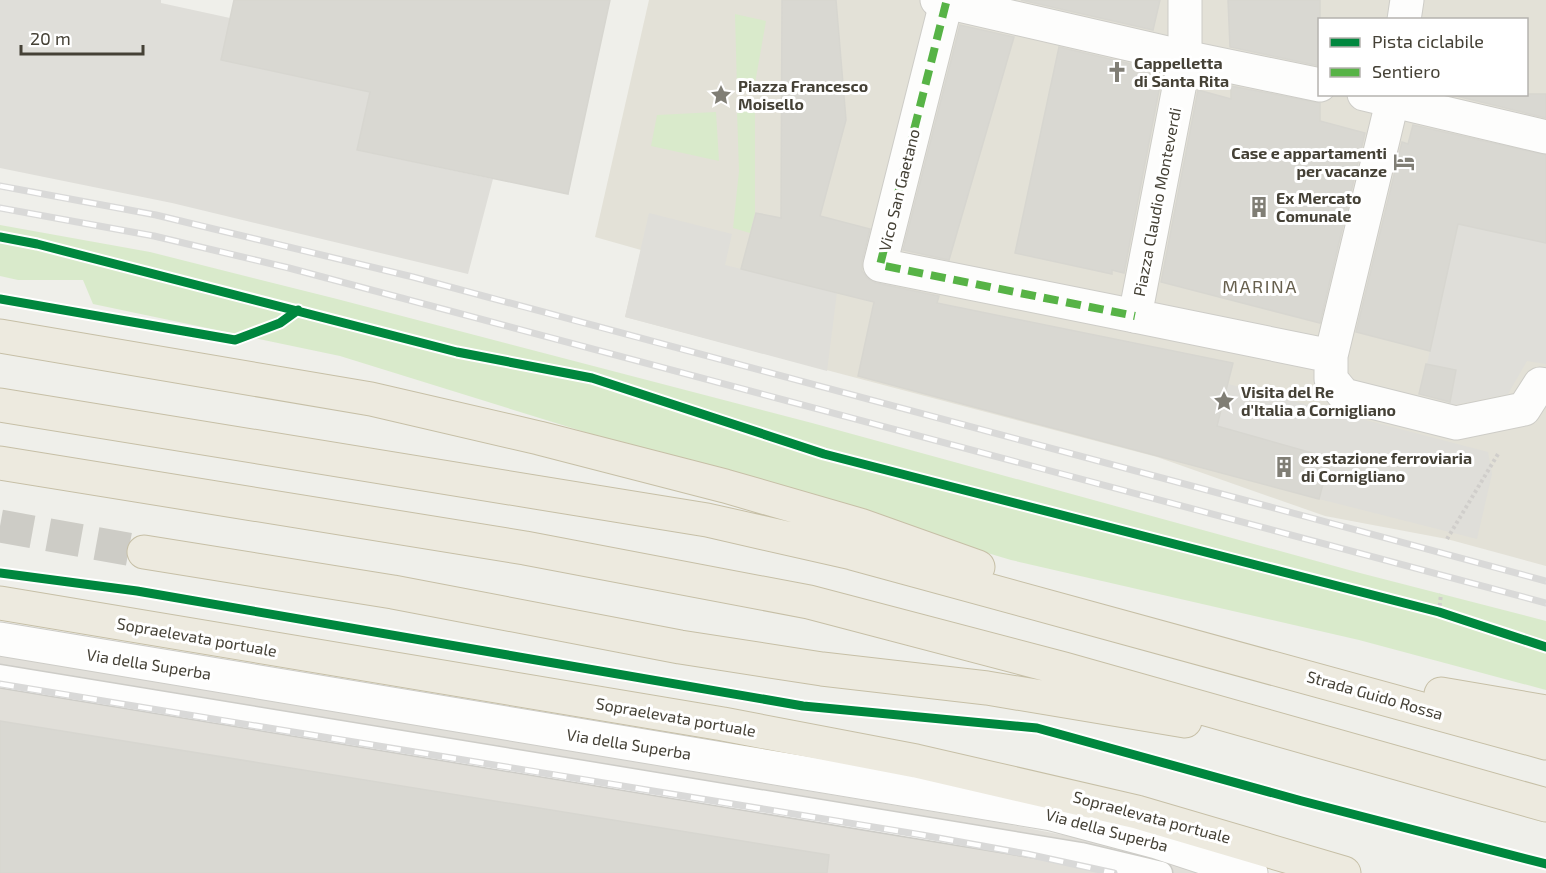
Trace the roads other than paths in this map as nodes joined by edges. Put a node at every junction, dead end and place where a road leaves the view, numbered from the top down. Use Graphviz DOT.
graph roads {
  1 [pos="1185,0"];
  2 [pos="1407,0"];
  3 [pos="941,1"];
  4 [pos="1404,18"];
  5 [pos="1185,57"];
  6 [pos="1318,85"];
  7 [pos="1384,97"];
  8 [pos="1546,137"];
  9 [pos="1136,316"];
  10 [pos="0,336"];
  11 [pos="1331,356"];
  12 [pos="1537,393"];
  13 [pos="0,405"];
  14 [pos="0,463"];
  15 [pos="144,552"];
  16 [pos="0,603"];
  17 [pos="0,639"];
  18 [pos="1204,648"];
  19 [pos="1268,665"];
  20 [pos="0,675"];
  21 [pos="1546,712"];
  22 [pos="1546,743"];
  23 [pos="1349,748"];
  24 [pos="1546,805"];
  25 [pos="1161,873"];
  26 [pos="1251,873"];
  27 [pos="1344,873"];
  1 -- 5 [label="street, Piazza Claudio Monteverdi"];
  2 -- 4 [label="street"];
  3 -- 5 [label="street"];
  3 -- 9 [label="street, Vico San Gaetano"];
  5 -- 6 [label="street"];
  5 -- 9 [label="street, Piazza Claudio Monteverdi"];
  7 -- 8 [label="street"];
  7 -- 11 [label="street"];
  9 -- 11 [label="street, Piazza Claudio Monteverdi"];
  10 -- 18 [label="highway"];
  11 -- 12 [label="street"];
  13 -- 18 [label="highway"];
  14 -- 23 [label="highway"];
  15 -- 23 [label="highway"];
  16 -- 27 [label="highway, Sopraelevata portuale"];
  17 -- 26 [label="street, Via della Superba"];
  18 -- 19 [label="highway, Strada Guido Rossa"];
  19 -- 21 [label="highway"];
  19 -- 22 [label="highway, Strada Guido Rossa"];
  20 -- 25 [label="lane"];
  23 -- 24 [label="highway"];
}
